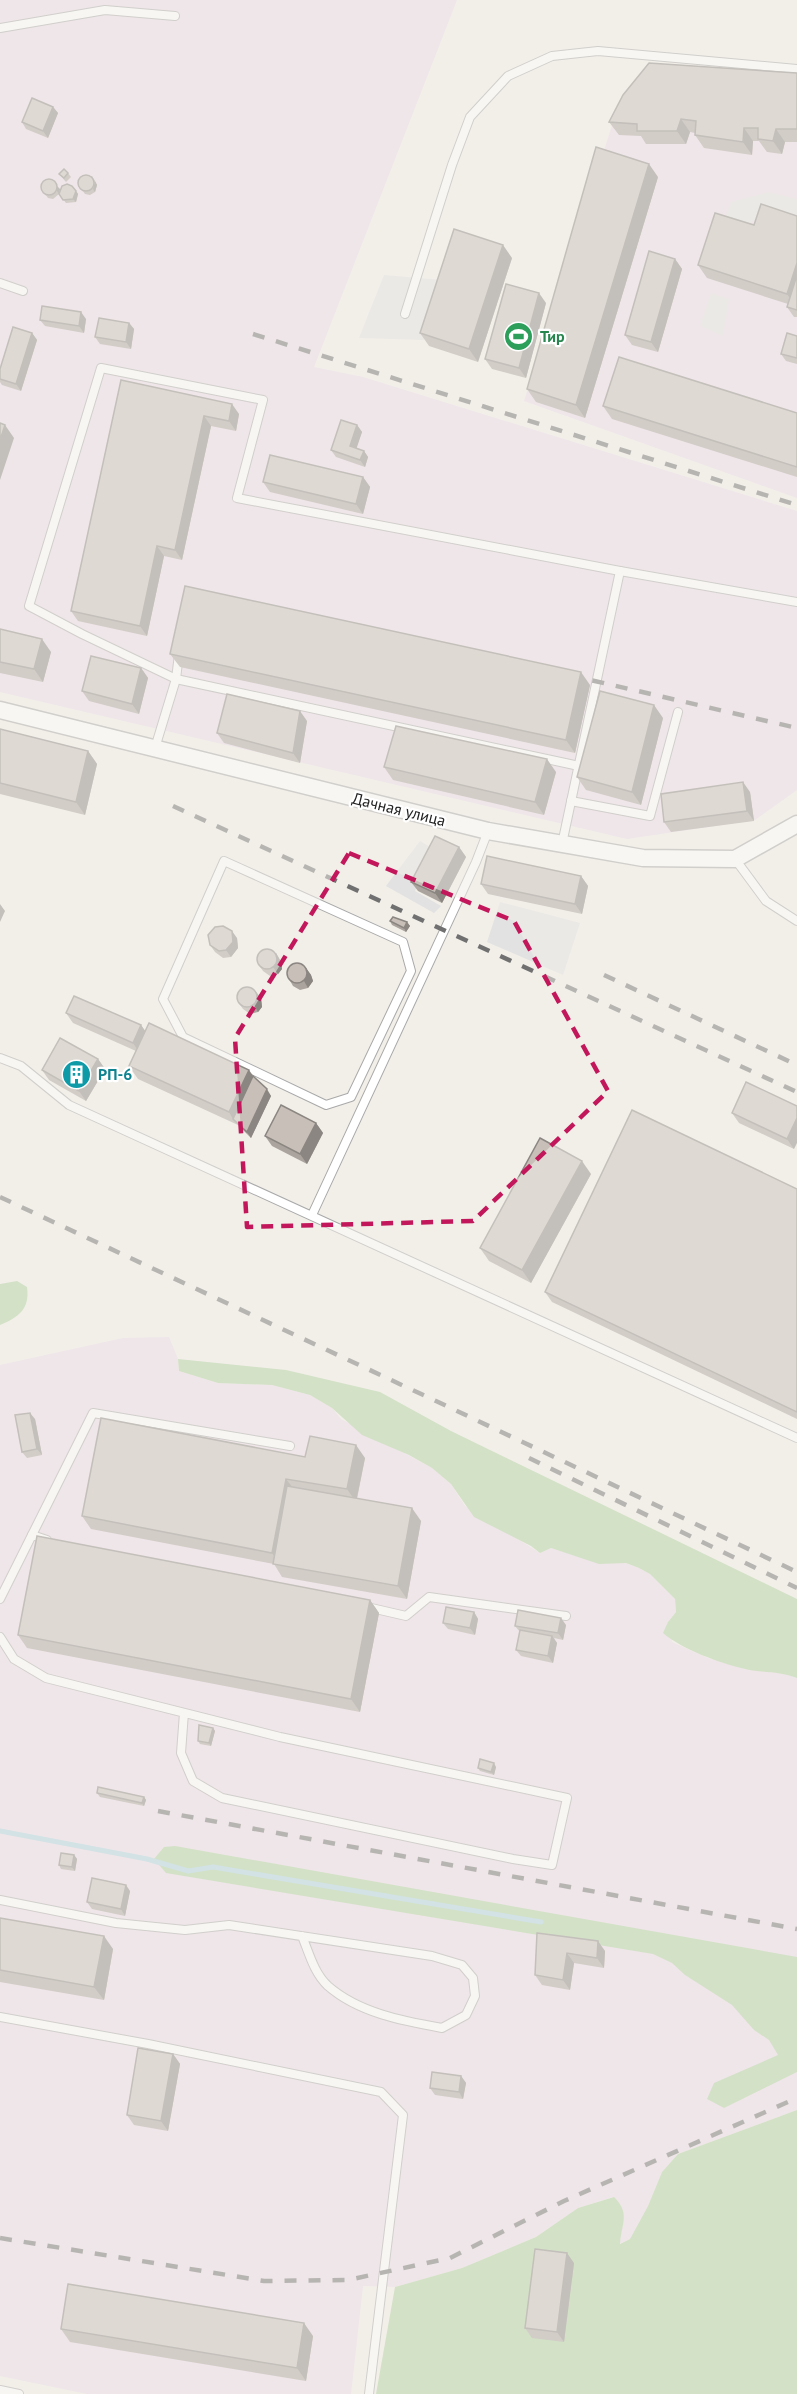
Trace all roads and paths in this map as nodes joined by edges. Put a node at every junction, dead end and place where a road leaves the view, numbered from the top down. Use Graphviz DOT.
graph roads {
  1 [pos="175,16"];
  2 [pos="0,28"];
  3 [pos="797,69"];
  4 [pos="0,283"];
  5 [pos="23,291"];
  6 [pos="405,314"];
  7 [pos="621,572"];
  8 [pos="797,602"];
  9 [pos="180,646"];
  10 [pos="176,679"];
  11 [pos="0,710"];
  12 [pos="678,712"];
  13 [pos="155,748"];
  14 [pos="579,766"];
  15 [pos="571,801"];
  16 [pos="797,824"];
  17 [pos="488,831"];
  18 [pos="562,844"];
  19 [pos="735,859"];
  20 [pos="797,921"];
  21 [pos="411,971"];
  22 [pos="0,1058"];
  23 [pos="312,1215"];
  24 [pos="797,1438"];
  25 [pos="290,1446"];
  26 [pos="32,1535"];
  27 [pos="60,1543"];
  28 [pos="0,1599"];
  29 [pos="360,1606"];
  30 [pos="566,1616"];
  31 [pos="0,1637"];
  32 [pos="184,1713"];
  33 [pos="0,1900"];
  34 [pos="302,1936"];
  35 [pos="0,2017"];
  36 [pos="0,2390"];
  37 [pos="19,2394"];
  38 [pos="369,2394"];
  1 -- 2 [label="lane"];
  3 -- 6 [label="lane"];
  4 -- 5 [label="lane"];
  7 -- 8 [label="lane"];
  7 -- 10 [label="lane"];
  7 -- 14 [label="lane"];
  9 -- 10 [label="lane"];
  10 -- 13 [label="lane"];
  10 -- 14 [label="lane"];
  11 -- 13 [label="street, Дачная улица"];
  12 -- 15 [label="lane"];
  13 -- 17 [label="street, Дачная улица"];
  14 -- 15 [label="lane"];
  15 -- 18 [label="lane"];
  16 -- 19 [label="street"];
  17 -- 18 [label="street, Дачная улица"];
  17 -- 23 [label="lane"];
  18 -- 19 [label="street, Дачная улица"];
  19 -- 20 [label="lane"];
  21 -- 21 [label="lane"];
  22 -- 23 [label="lane"];
  23 -- 24 [label="lane"];
  25 -- 26 [label="lane"];
  26 -- 27 [label="lane"];
  26 -- 28 [label="lane"];
  29 -- 30 [label="lane"];
  31 -- 32 [label="lane"];
  32 -- 32 [label="lane"];
  33 -- 34 [label="lane"];
  34 -- 34 [label="lane"];
  35 -- 38 [label="lane"];
  36 -- 37 [label="lane"];
}
